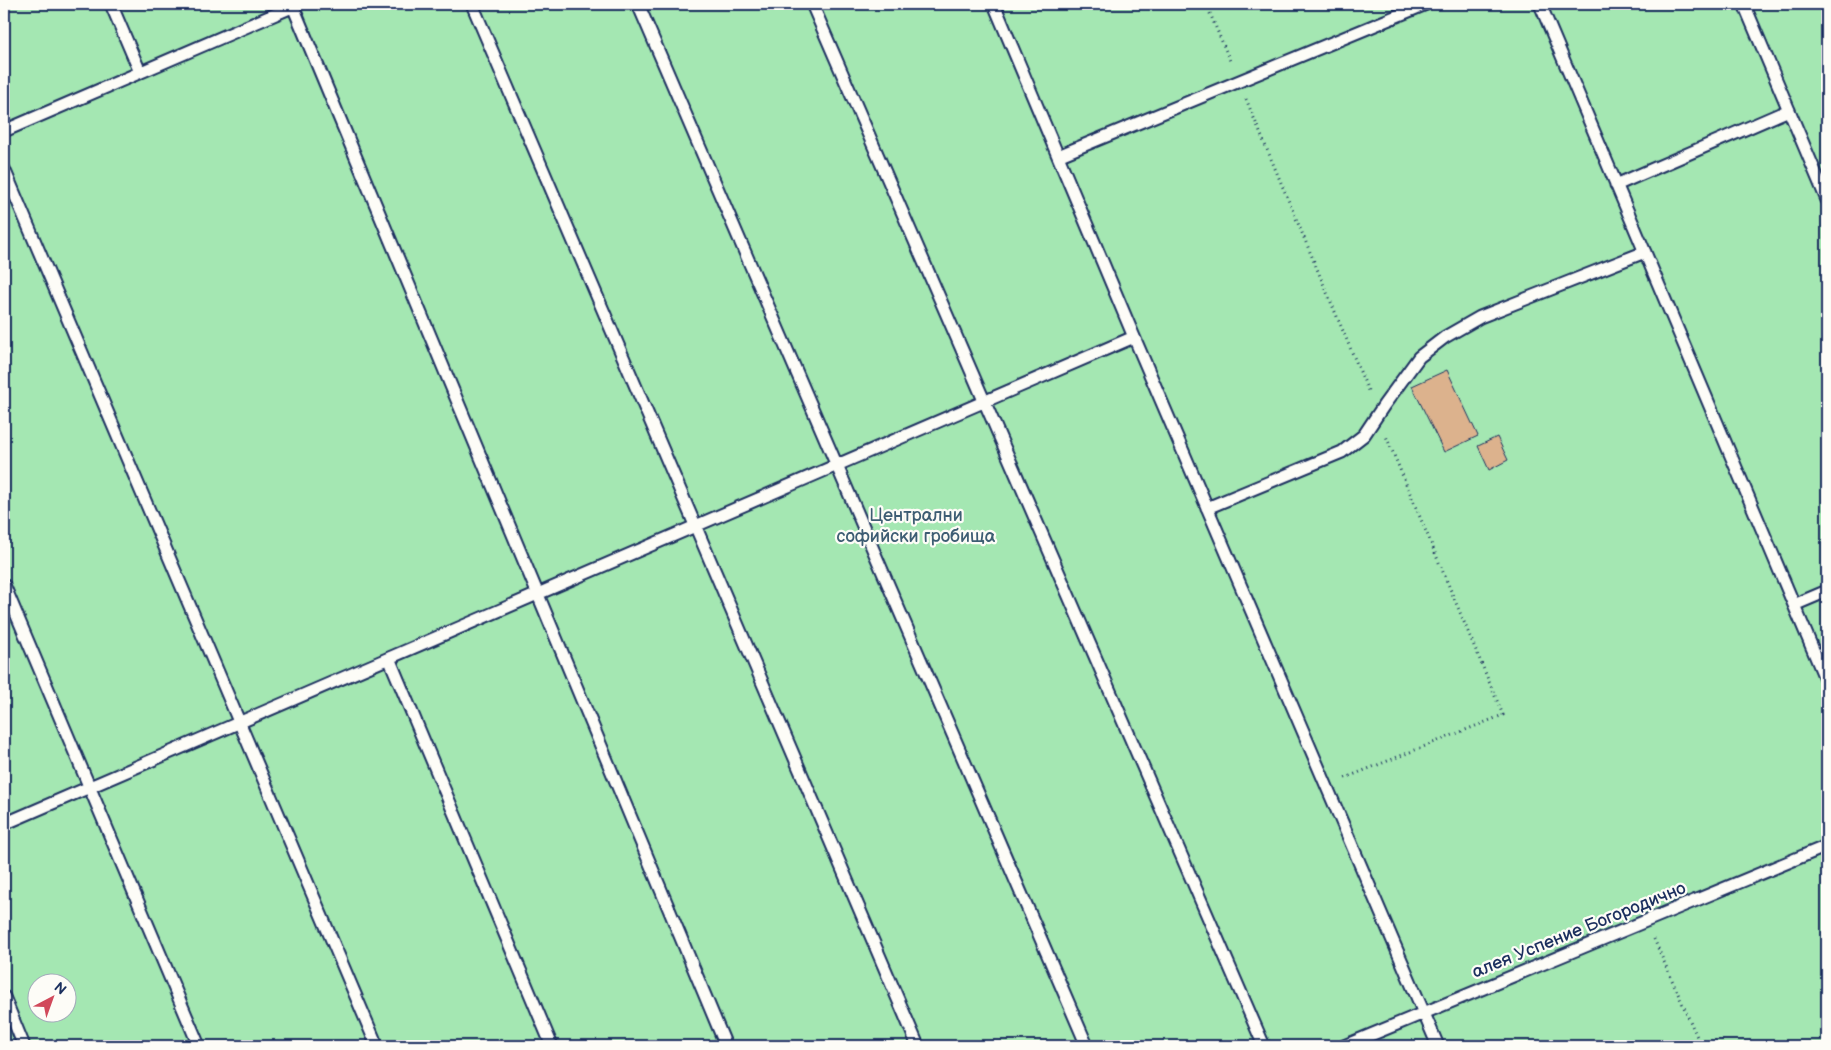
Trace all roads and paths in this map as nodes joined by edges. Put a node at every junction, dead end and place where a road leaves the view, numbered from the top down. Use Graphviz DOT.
graph roads {
  1 [pos="111,4"];
  2 [pos="472,4"];
  3 [pos="638,4"];
  4 [pos="812,4"];
  5 [pos="994,4"];
  6 [pos="1426,4"];
  7 [pos="1540,4"];
  8 [pos="1744,4"];
  9 [pos="295,5"];
  10 [pos="140,72"];
  11 [pos="1789,110"];
  12 [pos="4,131"];
  13 [pos="1058,156"];
  14 [pos="4,169"];
  15 [pos="1616,185"];
  16 [pos="1827,200"];
  17 [pos="1645,252"];
  18 [pos="1134,337"];
  19 [pos="984,402"];
  20 [pos="837,465"];
  21 [pos="1207,508"];
  22 [pos="696,526"];
  23 [pos="4,586"];
  24 [pos="1827,591"];
  25 [pos="537,594"];
  26 [pos="1794,605"];
  27 [pos="389,658"];
  28 [pos="1827,683"];
  29 [pos="239,722"];
  30 [pos="89,787"];
  31 [pos="4,824"];
  32 [pos="1827,846"];
  33 [pos="1646,921"];
  34 [pos="4,997"];
  35 [pos="1424,1013"];
  36 [pos="24,1046"];
  37 [pos="199,1046"];
  38 [pos="377,1046"];
  39 [pos="552,1046"];
  40 [pos="726,1046"];
  41 [pos="918,1046"];
  42 [pos="1087,1046"];
  43 [pos="1264,1046"];
  44 [pos="1344,1046"];
  45 [pos="1438,1046"];
  46 [pos="1701,1046"];
  1 -- 10 [label="lane"];
  2 -- 22 [label="lane"];
  3 -- 20 [label="lane"];
  4 -- 19 [label="lane"];
  5 -- 13 [label="lane"];
  6 -- 13 [label="lane"];
  7 -- 15 [label="lane"];
  8 -- 11 [label="lane"];
  9 -- 10 [label="lane"];
  9 -- 25 [label="lane"];
  10 -- 12 [label="lane"];
  11 -- 15 [label="lane"];
  11 -- 16 [label="lane"];
  13 -- 18 [label="lane"];
  14 -- 29 [label="lane"];
  15 -- 17 [label="lane"];
  17 -- 21 [label="lane"];
  17 -- 26 [label="lane"];
  18 -- 19 [label="lane"];
  18 -- 21 [label="lane"];
  19 -- 20 [label="lane"];
  19 -- 43 [label="lane"];
  20 -- 22 [label="lane"];
  20 -- 42 [label="lane"];
  21 -- 35 [label="lane"];
  22 -- 25 [label="lane"];
  22 -- 41 [label="lane"];
  23 -- 30 [label="lane"];
  24 -- 26 [label="lane"];
  25 -- 27 [label="lane"];
  25 -- 40 [label="lane"];
  26 -- 28 [label="lane"];
  27 -- 29 [label="lane"];
  27 -- 39 [label="lane"];
  29 -- 30 [label="lane"];
  29 -- 38 [label="lane"];
  30 -- 31 [label="lane"];
  30 -- 37 [label="lane"];
  32 -- 33 [label="lane, алея Успение Богородично"];
  33 -- 35 [label="lane, алея Успение Богородично"];
  33 -- 46 [label="path"];
  34 -- 36 [label="lane"];
  35 -- 44 [label="lane, алея Успение Богородично"];
  35 -- 45 [label="lane"];
}
